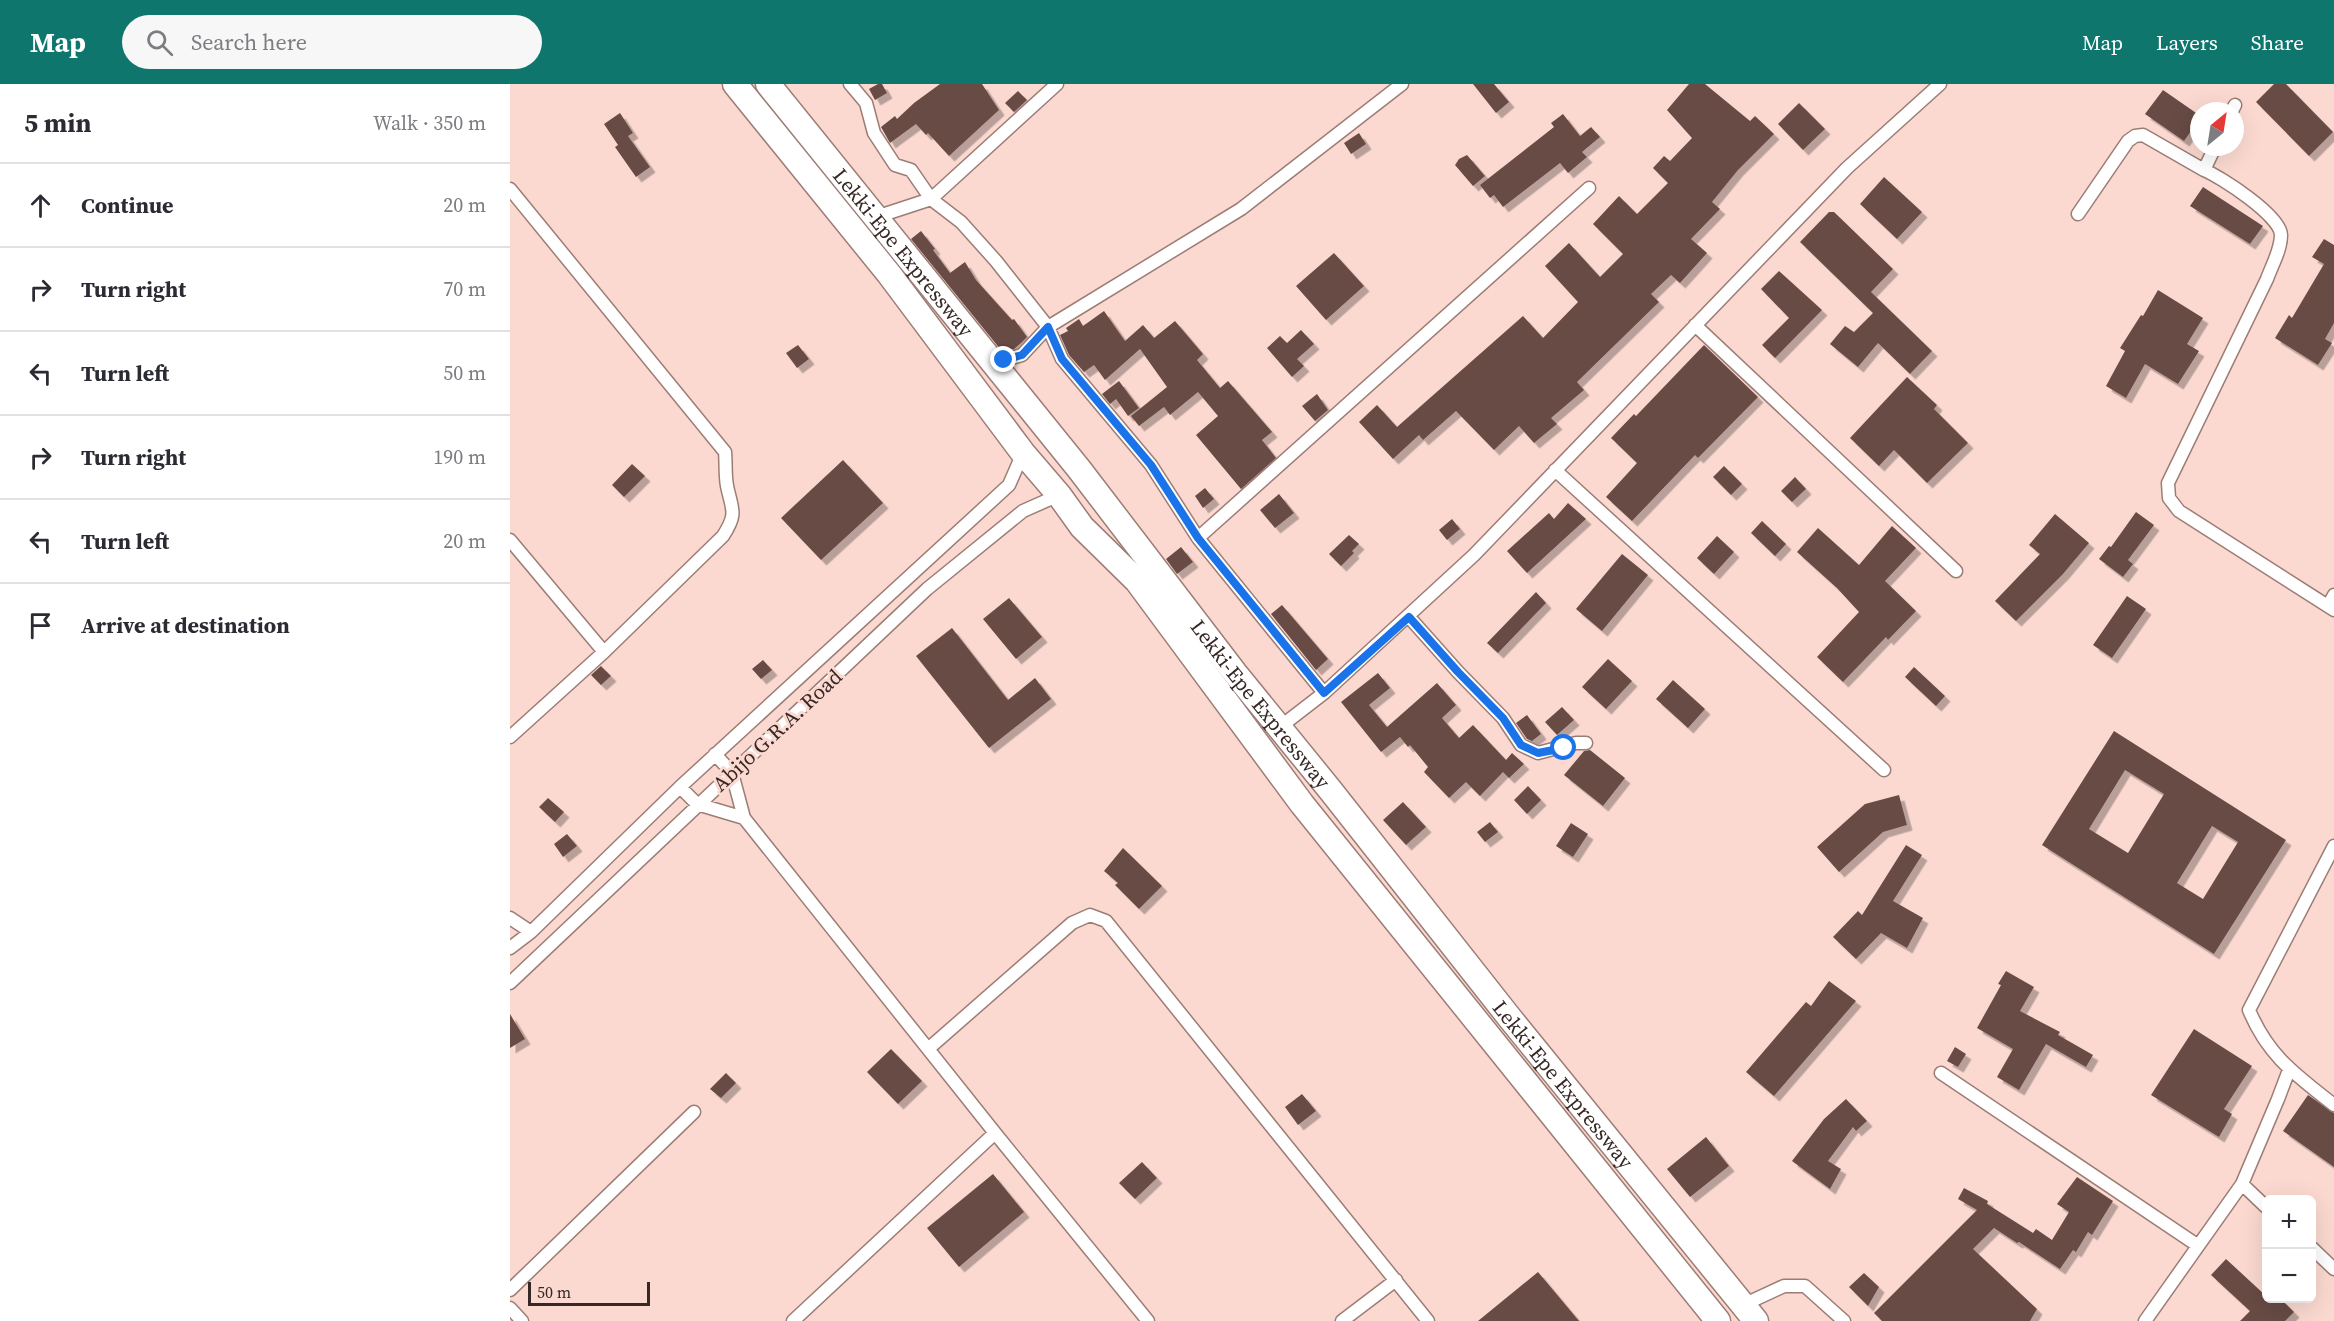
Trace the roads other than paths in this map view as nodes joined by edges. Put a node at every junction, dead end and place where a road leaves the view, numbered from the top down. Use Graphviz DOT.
graph roads {
  1 [pos="735,84"];
  2 [pos="850,84"];
  3 [pos="1057,84"];
  4 [pos="1402,84"];
  5 [pos="1940,84"];
  6 [pos="775,86"];
  7 [pos="2211,156"];
  8 [pos="2204,170"];
  9 [pos="1590,188"];
  10 [pos="510,189"];
  11 [pos="931,199"];
  12 [pos="2078,214"];
  13 [pos="876,217"];
  14 [pos="1695,325"];
  15 [pos="1048,327"];
  16 [pos="984,352"];
  17 [pos="1023,453"];
  18 [pos="1555,470"];
  19 [pos="1059,495"];
  20 [pos="1198,538"];
  21 [pos="510,540"];
  22 [pos="1956,571"];
  23 [pos="2332,604"];
  24 [pos="1409,617"];
  25 [pos="604,652"];
  26 [pos="1324,693"];
  27 [pos="1280,727"];
  28 [pos="510,736"];
  29 [pos="1586,743"];
  30 [pos="715,754"];
  31 [pos="1884,770"];
  32 [pos="732,773"];
  33 [pos="680,787"];
  34 [pos="697,804"];
  35 [pos="744,818"];
  36 [pos="2334,846"];
  37 [pos="510,918"];
  38 [pos="531,932"];
  39 [pos="510,948"];
  40 [pos="510,983"];
  41 [pos="928,1049"];
  42 [pos="1541,1054"];
  43 [pos="2289,1070"];
  44 [pos="1519,1072"];
  45 [pos="1941,1073"];
  46 [pos="2334,1104"];
  47 [pos="694,1112"];
  48 [pos="995,1133"];
  49 [pos="2242,1184"];
  50 [pos="2262,1203"];
  51 [pos="2197,1245"];
  52 [pos="2313,1249"];
  53 [pos="2334,1269"];
  54 [pos="1396,1280"];
  55 [pos="510,1290"];
  56 [pos="510,1308"];
  57 [pos="1750,1313"];
  58 [pos="522,1321"];
  59 [pos="793,1321"];
  60 [pos="1148,1321"];
  61 [pos="1342,1321"];
  62 [pos="1428,1321"];
  63 [pos="1718,1321"];
  64 [pos="1844,1321"];
  65 [pos="2145,1321"];
  1 -- 17 [label="highway, Lekki-Epe Expressway"];
  2 -- 11 [label="street"];
  3 -- 11 [label="street"];
  4 -- 15 [label="street"];
  5 -- 14 [label="street"];
  6 -- 13 [label="highway, Lekki-Epe Expressway"];
  7 -- 8 [label="street"];
  8 -- 12 [label="street"];
  8 -- 23 [label="street"];
  9 -- 20 [label="street"];
  10 -- 25 [label="street"];
  11 -- 13 [label="street"];
  11 -- 15 [label="street"];
  13 -- 16 [label="highway, Lekki-Epe Expressway"];
  14 -- 18 [label="street"];
  14 -- 22 [label="street"];
  15 -- 16 [label="street"];
  15 -- 20 [label="street"];
  16 -- 27 [label="highway, Lekki-Epe Expressway"];
  17 -- 19 [label="highway, Lekki-Epe Expressway"];
  17 -- 30 [label="street, Abijo G.R.A. Road"];
  18 -- 24 [label="street"];
  18 -- 31 [label="street"];
  19 -- 32 [label="street, Abijo G.R.A. Road"];
  19 -- 44 [label="highway, Lekki-Epe Expressway"];
  20 -- 26 [label="street"];
  21 -- 25 [label="street"];
  24 -- 26 [label="street"];
  24 -- 29 [label="street"];
  25 -- 28 [label="street"];
  26 -- 27 [label="street"];
  27 -- 42 [label="highway, Lekki-Epe Expressway"];
  30 -- 32 [label="street"];
  30 -- 33 [label="street, Abijo G.R.A. Road"];
  32 -- 34 [label="street, Abijo G.R.A. Road"];
  32 -- 35 [label="street"];
  33 -- 34 [label="street"];
  33 -- 38 [label="street, Abijo G.R.A. Road"];
  34 -- 35 [label="street"];
  34 -- 40 [label="street, Abijo G.R.A. Road"];
  35 -- 41 [label="street"];
  36 -- 43 [label="street"];
  37 -- 38 [label="street"];
  38 -- 39 [label="street, Abijo G.R.A. Road"];
  41 -- 48 [label="street"];
  41 -- 54 [label="street"];
  42 -- 44 [label="highway"];
  42 -- 57 [label="highway, Lekki-Epe Expressway"];
  43 -- 46 [label="street"];
  43 -- 49 [label="street"];
  44 -- 63 [label="highway, Lekki-Epe Expressway"];
  45 -- 51 [label="street"];
  47 -- 55 [label="street"];
  48 -- 59 [label="street"];
  48 -- 60 [label="street"];
  49 -- 50 [label="street"];
  49 -- 51 [label="street"];
  51 -- 65 [label="street"];
  52 -- 53 [label="street"];
  54 -- 61 [label="street"];
  54 -- 62 [label="street"];
  56 -- 58 [label="street"];
  57 -- 64 [label="street"];
}
